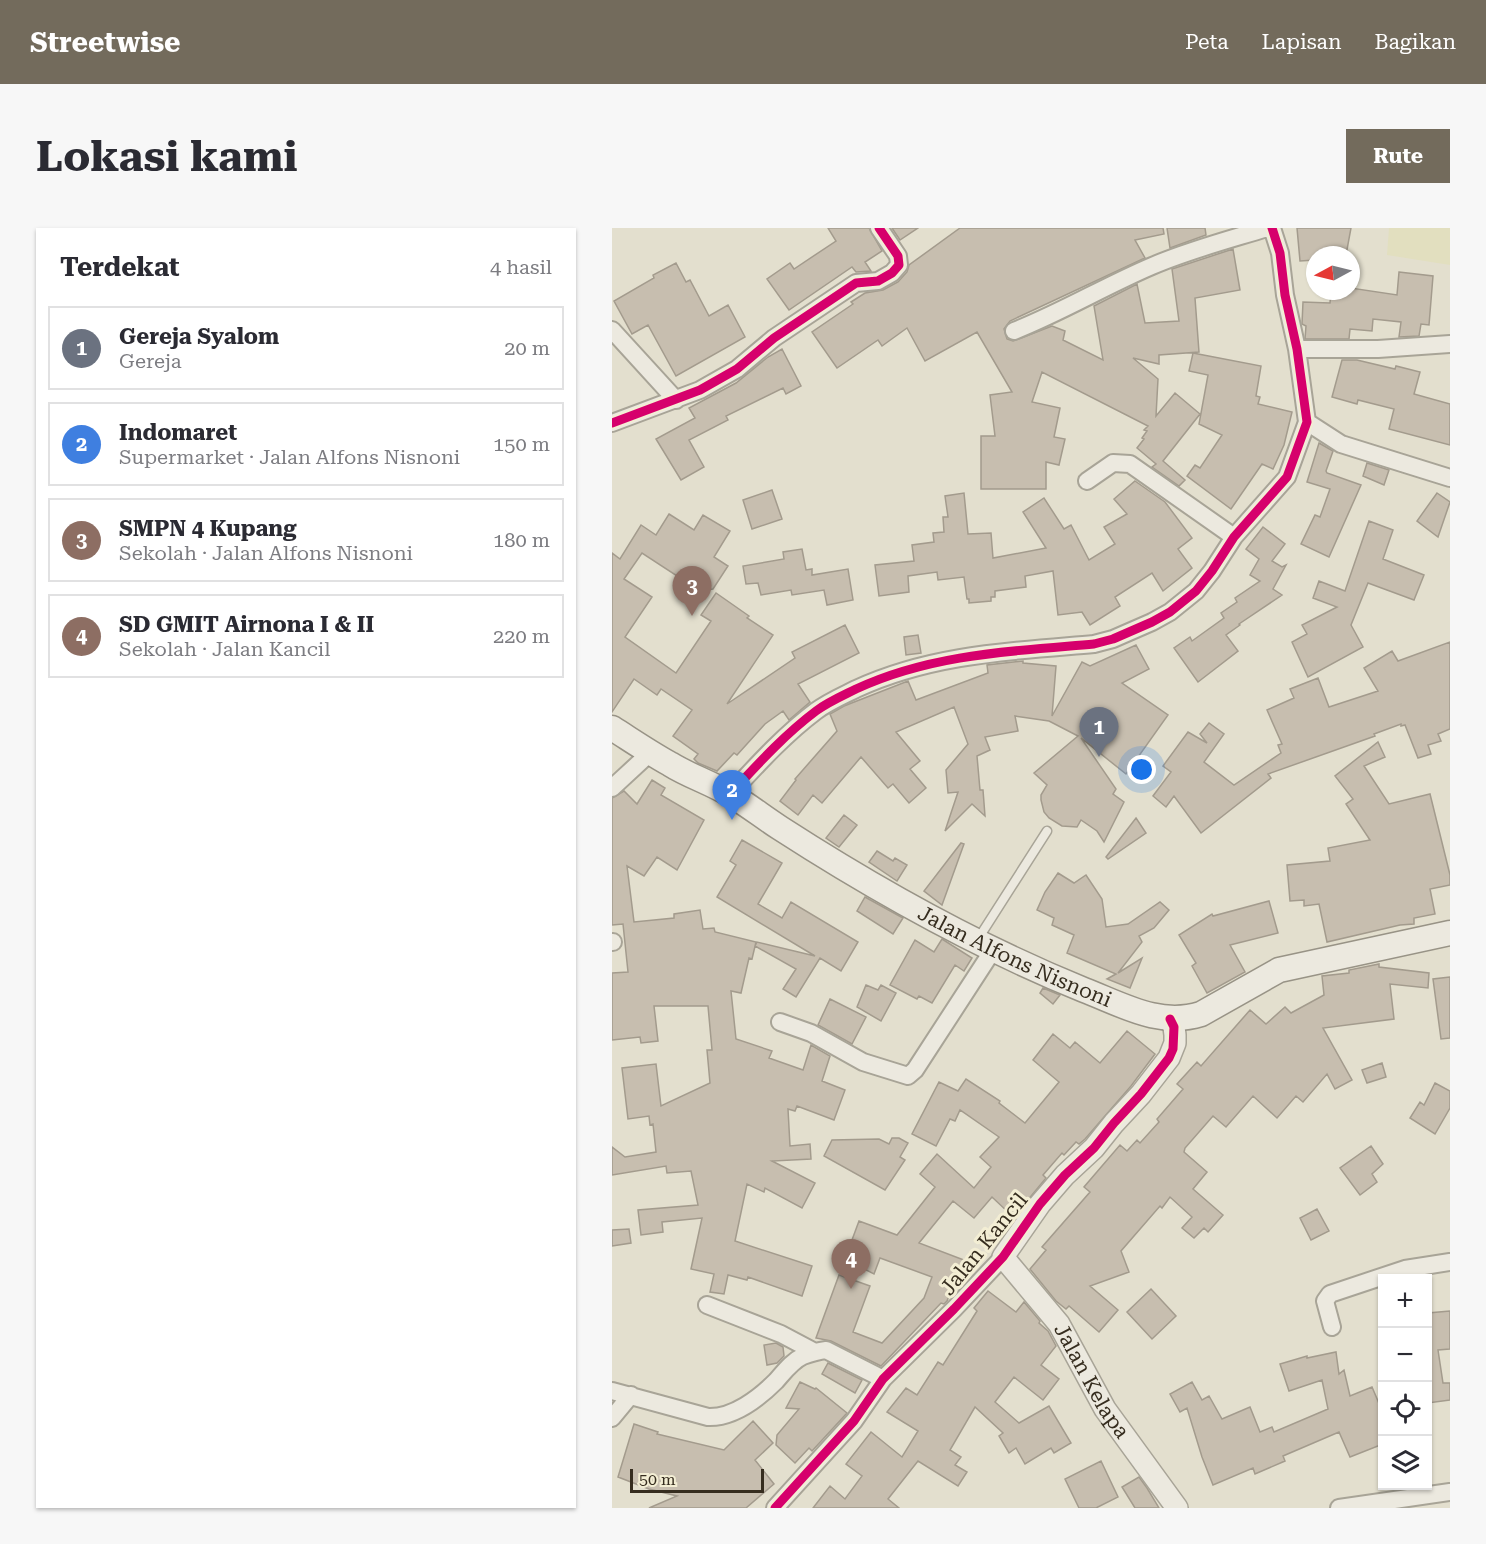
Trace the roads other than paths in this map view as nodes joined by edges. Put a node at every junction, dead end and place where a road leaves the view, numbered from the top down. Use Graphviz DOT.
graph roads {
  1 [pos="879,228"];
  2 [pos="1267,228"];
  3 [pos="1272,228"];
  4 [pos="612,330"];
  5 [pos="1014,331"];
  6 [pos="1450,344"];
  7 [pos="1297,349"];
  8 [pos="676,400"];
  9 [pos="1307,422"];
  10 [pos="612,423"];
  11 [pos="1450,478"];
  12 [pos="1087,481"];
  13 [pos="1234,537"];
  14 [pos="612,728"];
  15 [pos="651,752"];
  16 [pos="612,788"];
  17 [pos="730,794"];
  18 [pos="1047,831"];
  19 [pos="1450,933"];
  20 [pos="984,946"];
  21 [pos="1170,1019"];
  22 [pos="780,1022"];
  23 [pos="1003,1257"];
  24 [pos="1450,1262"];
  25 [pos="706,1305"];
  26 [pos="1332,1327"];
  27 [pos="815,1352"];
  28 [pos="883,1379"];
  29 [pos="612,1391"];
  30 [pos="631,1395"];
  31 [pos="612,1418"];
  32 [pos="1450,1492"];
  33 [pos="775,1508"];
  34 [pos="1177,1508"];
  35 [pos="1339,1508"];
  1 -- 8 [label="street"];
  2 -- 5 [label="street"];
  3 -- 7 [label="street"];
  4 -- 8 [label="street"];
  6 -- 7 [label="street"];
  7 -- 9 [label="street"];
  8 -- 10 [label="street"];
  9 -- 11 [label="street"];
  9 -- 13 [label="street"];
  12 -- 13 [label="street"];
  13 -- 17 [label="street"];
  14 -- 15 [label="main road, Jalan Alfons Nisnoni"];
  15 -- 16 [label="street"];
  15 -- 17 [label="main road, Jalan Alfons Nisnoni"];
  17 -- 20 [label="main road, Jalan Alfons Nisnoni"];
  18 -- 20 [label="lane"];
  19 -- 21 [label="main road, Jalan Alfons Nisnoni"];
  20 -- 21 [label="main road, Jalan Alfons Nisnoni"];
  20 -- 22 [label="street"];
  21 -- 23 [label="street, Jalan Kancil"];
  23 -- 28 [label="street, Jalan Kancil"];
  23 -- 34 [label="street, Jalan Kelapa"];
  24 -- 26 [label="street"];
  25 -- 27 [label="street"];
  27 -- 28 [label="street"];
  27 -- 30 [label="street"];
  28 -- 33 [label="street, Jalan Kancil"];
  29 -- 30 [label="street"];
  30 -- 31 [label="street"];
  32 -- 35 [label="street"];
}
